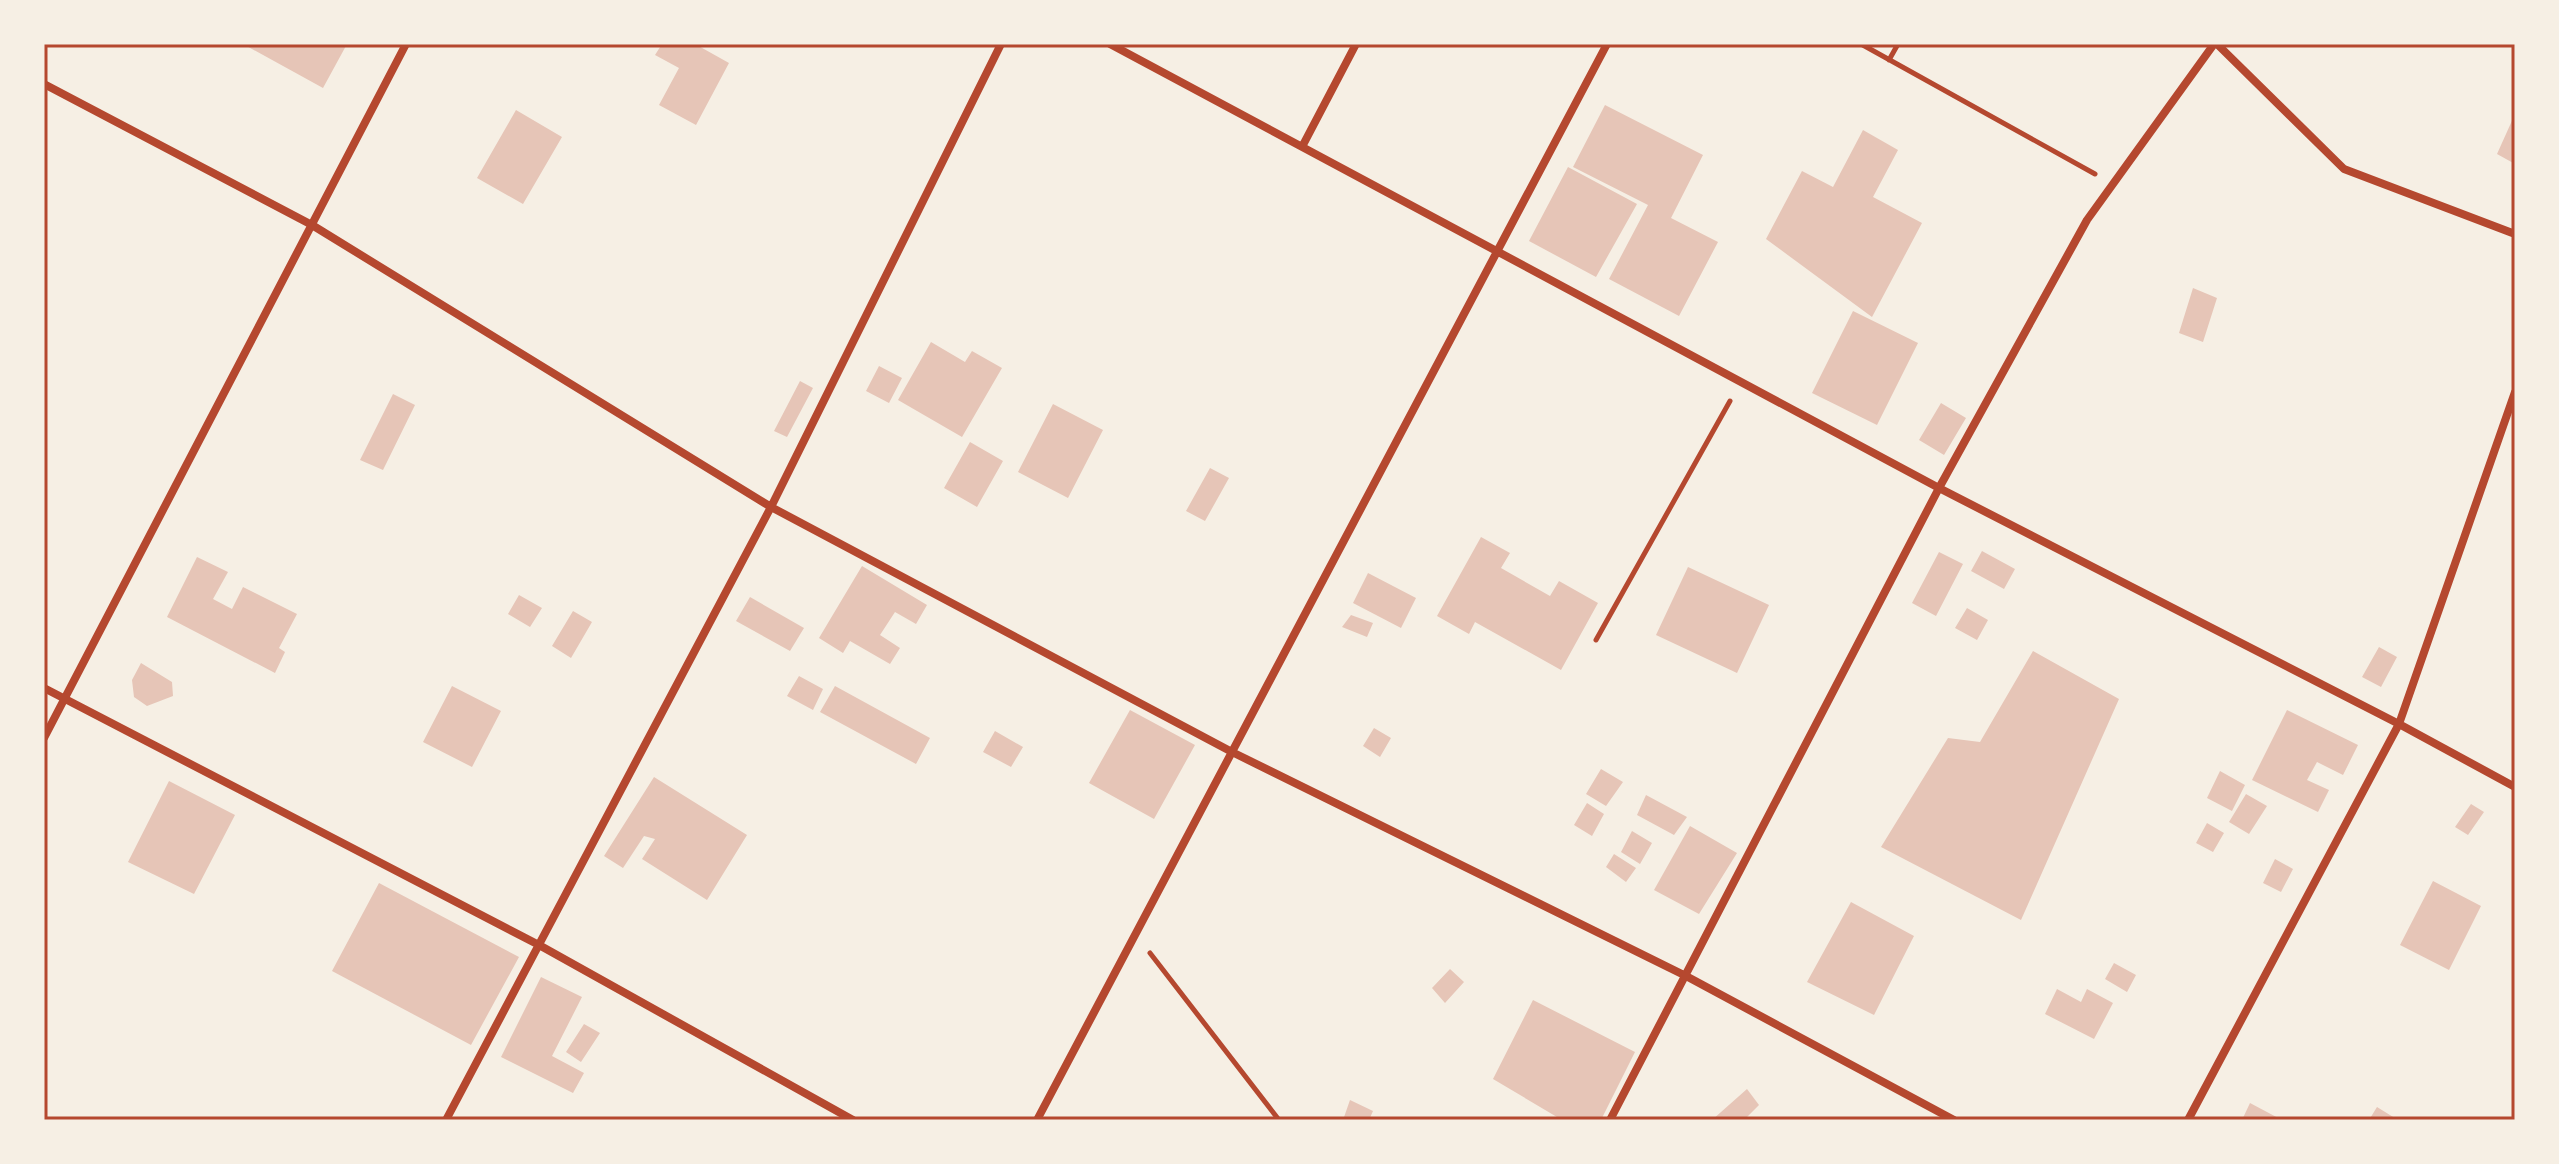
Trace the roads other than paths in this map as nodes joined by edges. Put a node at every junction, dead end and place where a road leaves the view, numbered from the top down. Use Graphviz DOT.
graph roads {
  1 [pos="406,44"];
  2 [pos="1001,44"];
  3 [pos="1110,44"];
  4 [pos="1356,44"];
  5 [pos="1607,44"];
  6 [pos="2215,44"];
  7 [pos="44,84"];
  8 [pos="1303,145"];
  9 [pos="312,225"];
  10 [pos="2515,234"];
  11 [pos="1497,252"];
  12 [pos="2515,392"];
  13 [pos="1939,488"];
  14 [pos="771,507"];
  15 [pos="44,688"];
  16 [pos="65,699"];
  17 [pos="2399,724"];
  18 [pos="44,738"];
  19 [pos="1232,752"];
  20 [pos="2515,787"];
  21 [pos="539,945"];
  22 [pos="1686,976"];
  23 [pos="446,1120"];
  24 [pos="853,1120"];
  25 [pos="1037,1120"];
  26 [pos="1610,1120"];
  27 [pos="1954,1120"];
  28 [pos="2188,1120"];
  1 -- 9 [label="street"];
  2 -- 14 [label="street"];
  3 -- 8 [label="street"];
  4 -- 8 [label="street"];
  5 -- 11 [label="street"];
  6 -- 10 [label="street"];
  6 -- 13 [label="street"];
  7 -- 9 [label="street"];
  8 -- 11 [label="street"];
  9 -- 14 [label="street"];
  9 -- 16 [label="street"];
  11 -- 13 [label="street"];
  11 -- 19 [label="street"];
  12 -- 17 [label="street"];
  13 -- 17 [label="street"];
  13 -- 22 [label="street"];
  14 -- 19 [label="street"];
  14 -- 21 [label="street"];
  15 -- 16 [label="street"];
  16 -- 18 [label="street"];
  16 -- 21 [label="street"];
  17 -- 20 [label="street"];
  17 -- 28 [label="street"];
  19 -- 22 [label="street"];
  19 -- 25 [label="street"];
  21 -- 23 [label="street"];
  21 -- 24 [label="street"];
  22 -- 26 [label="street"];
  22 -- 27 [label="street"];
}
